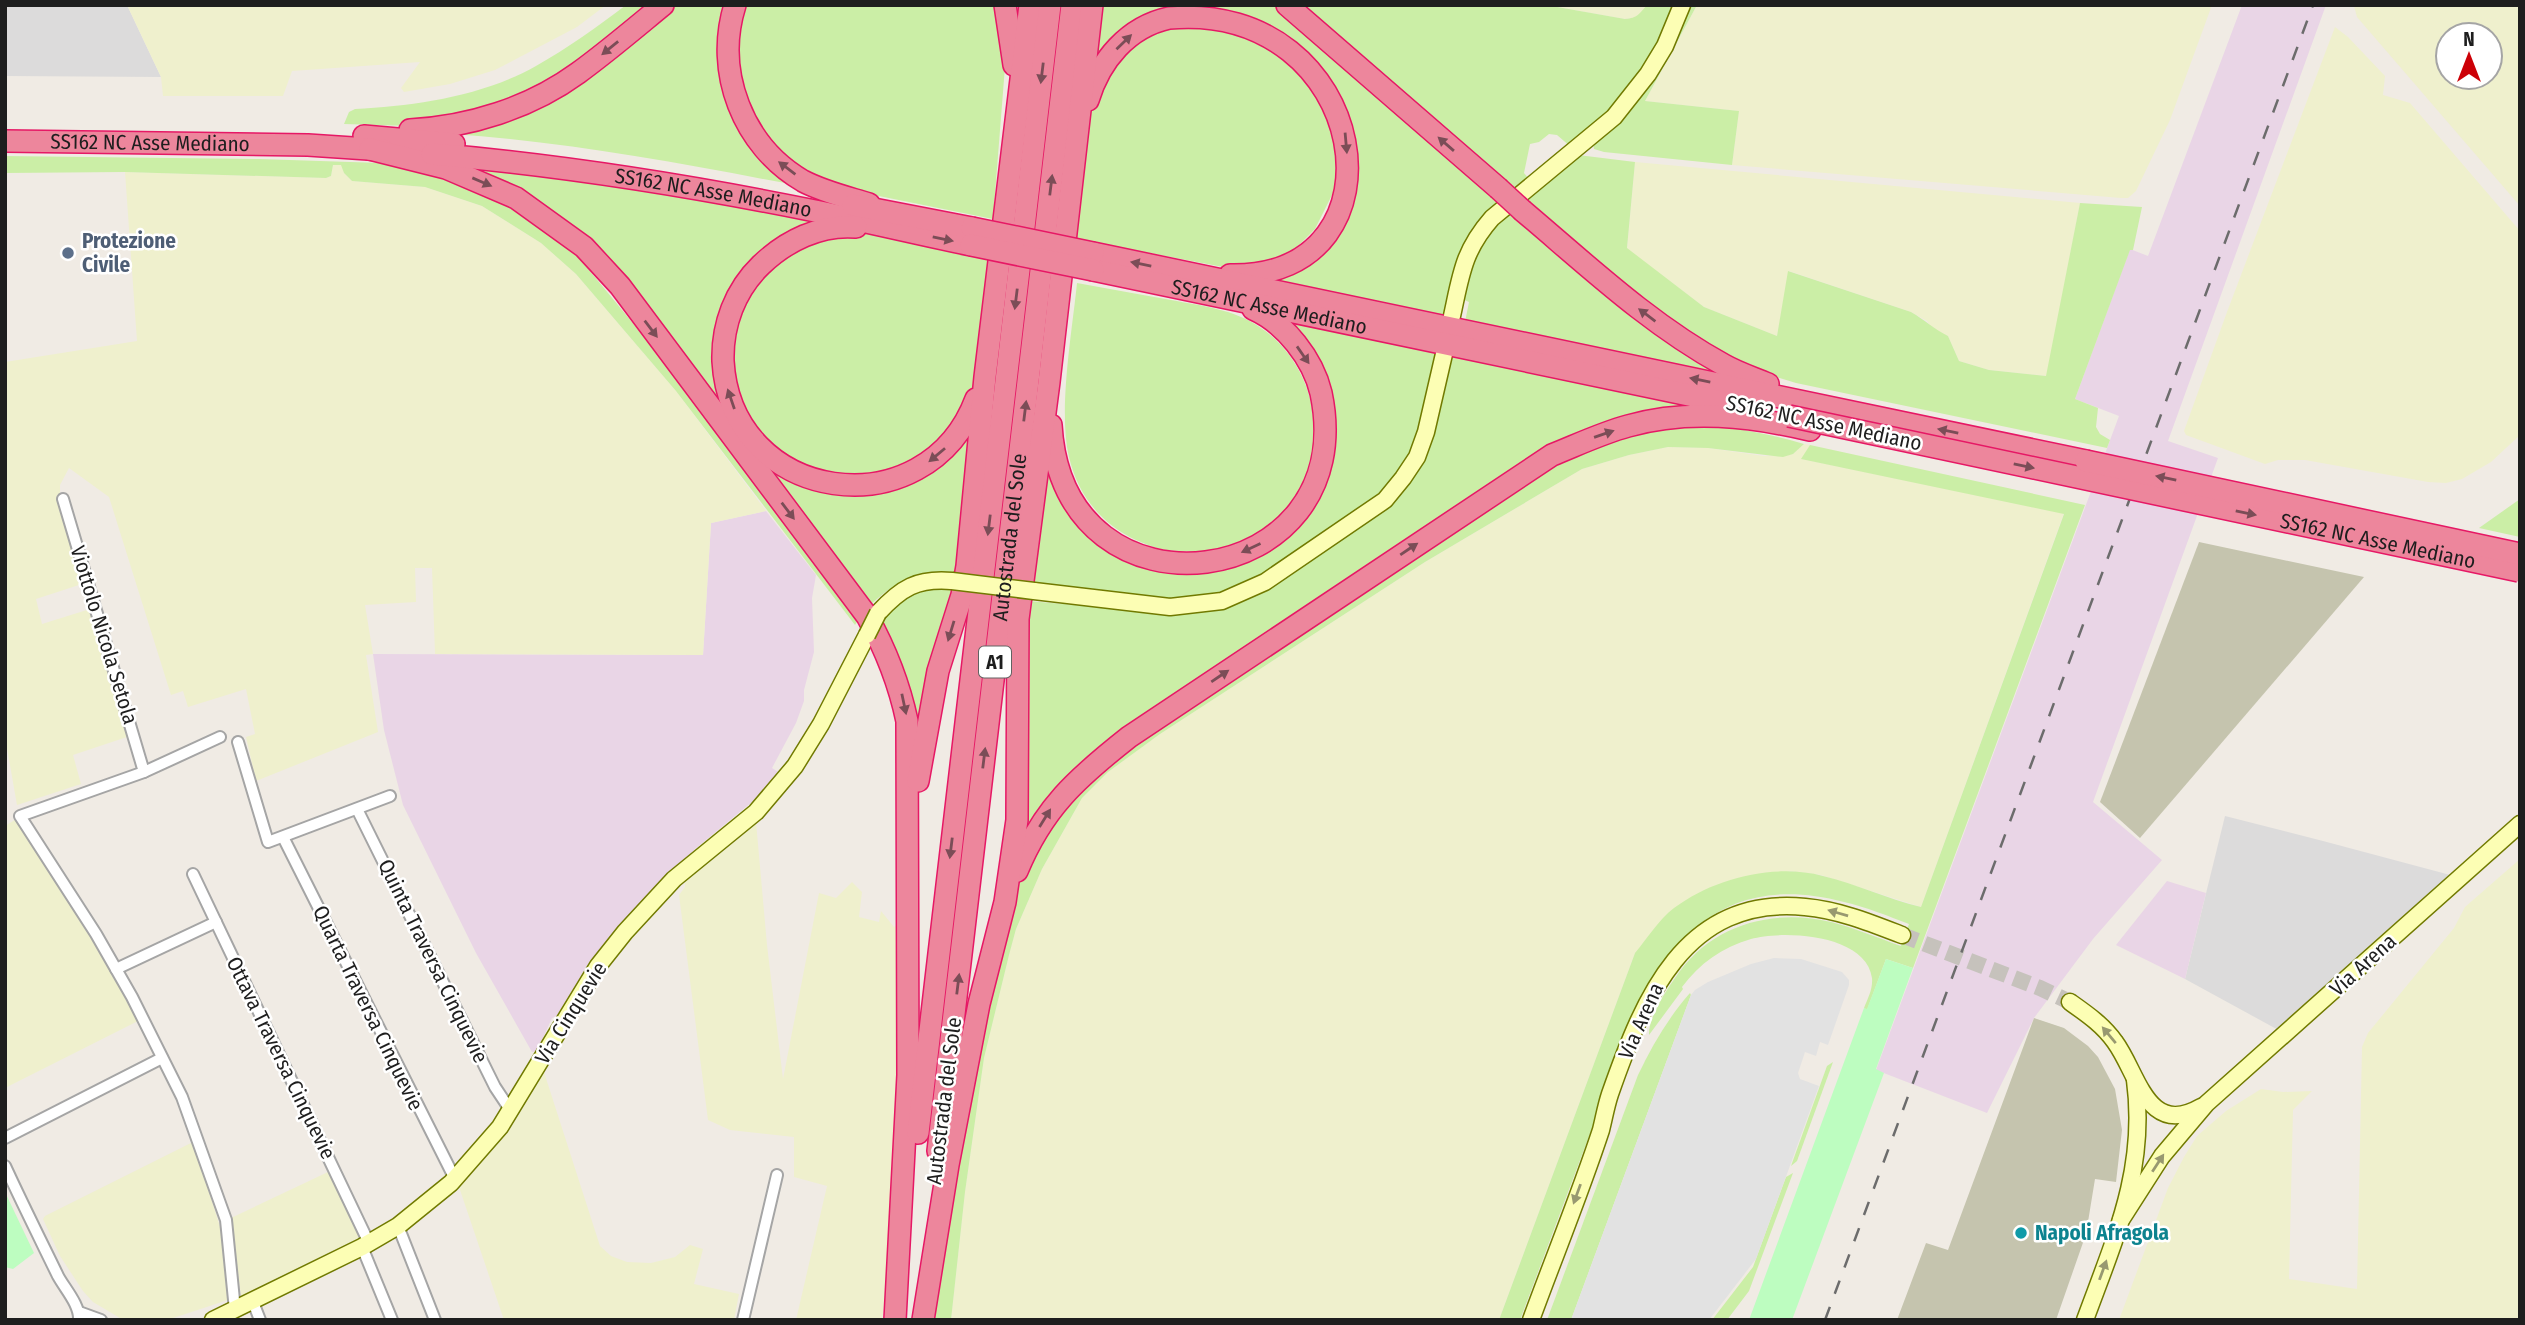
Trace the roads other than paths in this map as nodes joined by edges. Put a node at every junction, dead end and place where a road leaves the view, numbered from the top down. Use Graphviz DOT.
graph roads {
  1 [pos="663,5"];
  2 [pos="735,5"];
  3 [pos="1005,5"];
  4 [pos="1030,5"];
  5 [pos="1050,5"];
  6 [pos="1072,5"];
  7 [pos="1092,5"];
  8 [pos="1287,5"];
  9 [pos="1682,5"];
  10 [pos="1016,111"];
  11 [pos="5,128"];
  12 [pos="5,141"];
  13 [pos="365,142"];
  14 [pos="1075,146"];
  15 [pos="916,225"];
  16 [pos="1093,262"];
  17 [pos="1188,274"];
  18 [pos="1231,300"];
  19 [pos="1452,317"];
  20 [pos="1444,354"];
  21 [pos="985,377"];
  22 [pos="1049,382"];
  23 [pos="1790,408"];
  24 [pos="63,499"];
  25 [pos="2519,565"];
  26 [pos="220,737"];
  27 [pos="238,742"];
  28 [pos="144,772"];
  29 [pos="390,796"];
  30 [pos="357,809"];
  31 [pos="2520,824"];
  32 [pos="283,837"];
  33 [pos="908,854"];
  34 [pos="193,874"];
  35 [pos="1005,902"];
  36 [pos="216,922"];
  37 [pos="1902,935"];
  38 [pos="116,969"];
  39 [pos="2070,1002"];
  40 [pos="162,1058"];
  41 [pos="2135,1080"];
  42 [pos="2206,1104"];
  43 [pos="511,1111"];
  44 [pos="5,1138"];
  45 [pos="5,1166"];
  46 [pos="777,1175"];
  47 [pos="454,1179"];
  48 [pos="2122,1220"];
  49 [pos="398,1226"];
  50 [pos="366,1245"];
  51 [pos="253,1302"];
  52 [pos="235,1310"];
  53 [pos="79,1316"];
  54 [pos="96,1319"];
  55 [pos="213,1320"];
  56 [pos="260,1320"];
  57 [pos="392,1320"];
  58 [pos="435,1320"];
  59 [pos="743,1320"];
  60 [pos="896,1320"];
  61 [pos="921,1320"];
  62 [pos="1531,1320"];
  63 [pos="2085,1320"];
  1 -- 13 [label="highway, one-way"];
  15 -- 2 [label="highway, one-way"];
  3 -- 10 [label="highway"];
  4 -- 10 [label="highway"];
  5 -- 60 [label="highway, Autostrada del Sole / A1, one-way"];
  61 -- 6 [label="highway, Autostrada del Sole / A1, one-way"];
  7 -- 14 [label="highway"];
  23 -- 8 [label="highway, one-way, bridge"];
  9 -- 19 [label="street"];
  10 -- 21 [label="highway"];
  11 -- 13 [label="highway, SS162 NC Asse Mediano"];
  12 -- 13 [label="highway, SS162 NC Asse Mediano"];
  13 -- 15 [label="highway, SS162 NC Asse Mediano"];
  13 -- 33 [label="highway, one-way"];
  14 -- 17 [label="highway, one-way"];
  14 -- 22 [label="highway"];
  15 -- 16 [label="highway, SS162 NC Asse Mediano, bridge"];
  21 -- 15 [label="highway, one-way"];
  17 -- 16 [label="highway, SS162 NC Asse Mediano, one-way"];
  16 -- 18 [label="highway, SS162 NC Asse Mediano"];
  23 -- 17 [label="highway, SS162 NC Asse Mediano, one-way"];
  18 -- 22 [label="highway, one-way"];
  18 -- 23 [label="highway, SS162 NC Asse Mediano"];
  20 -- 43 [label="street, Via Cinquevie, bridge"];
  21 -- 33 [label="highway, one-way"];
  22 -- 35 [label="highway"];
  23 -- 25 [label="highway, SS162 NC Asse Mediano, one-way, bridge"];
  25 -- 23 [label="highway, SS162 NC Asse Mediano, one-way, bridge"];
  35 -- 23 [label="highway, one-way"];
  24 -- 28 [label="street, Viottolo Nicola Setola"];
  26 -- 28 [label="street"];
  27 -- 32 [label="street"];
  28 -- 38 [label="street"];
  29 -- 30 [label="street"];
  30 -- 32 [label="street"];
  30 -- 43 [label="street, Quinta Traversa Cinquevie"];
  31 -- 42 [label="street, Via Arena"];
  32 -- 47 [label="street, Quarta Traversa Cinquevie"];
  33 -- 60 [label="highway"];
  34 -- 36 [label="street, Ottava Traversa Cinquevie"];
  35 -- 61 [label="highway"];
  36 -- 38 [label="street"];
  36 -- 50 [label="street, Ottava Traversa Cinquevie"];
  37 -- 62 [label="street, Via Arena, one-way"];
  38 -- 40 [label="street"];
  41 -- 39 [label="street, Via Arena, one-way"];
  40 -- 44 [label="street"];
  40 -- 52 [label="street"];
  41 -- 42 [label="street, Via Arena"];
  41 -- 48 [label="street, Via Arena"];
  48 -- 42 [label="street, Via Arena, one-way"];
  43 -- 47 [label="street, Via Cinquevie"];
  45 -- 53 [label="street"];
  46 -- 59 [label="street"];
  47 -- 49 [label="street, Via Cinquevie"];
  63 -- 48 [label="street, Via Arena, one-way"];
  49 -- 50 [label="street, Via Cinquevie"];
  49 -- 58 [label="street"];
  50 -- 51 [label="street, Via Cinquevie"];
  50 -- 57 [label="street, Ottava Traversa Cinquevie"];
  51 -- 52 [label="street, Via Cinquevie"];
  51 -- 56 [label="street"];
  52 -- 55 [label="street, Via Cinquevie"];
  53 -- 54 [label="street"];
}
